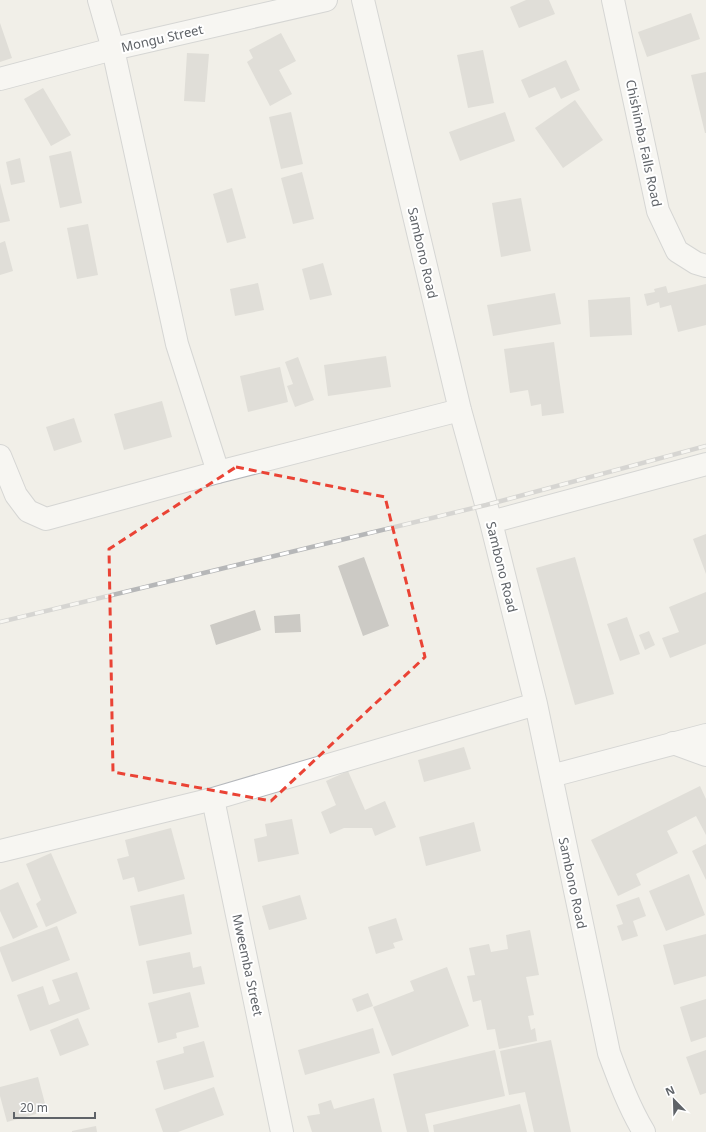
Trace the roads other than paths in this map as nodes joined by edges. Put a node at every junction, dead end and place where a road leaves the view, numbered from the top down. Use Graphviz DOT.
graph roads {
  1 [pos="99,0"];
  2 [pos="326,0"];
  3 [pos="363,0"];
  4 [pos="613,0"];
  5 [pos="113,49"];
  6 [pos="0,79"];
  7 [pos="706,266"];
  8 [pos="460,410"];
  9 [pos="0,456"];
  10 [pos="706,464"];
  11 [pos="218,472"];
  12 [pos="491,522"];
  13 [pos="536,704"];
  14 [pos="706,735"];
  15 [pos="673,743"];
  16 [pos="706,755"];
  17 [pos="551,776"];
  18 [pos="214,798"];
  19 [pos="0,851"];
  20 [pos="282,1132"];
  21 [pos="644,1132"];
  1 -- 5 [label="street"];
  2 -- 5 [label="street, Mongu Street"];
  3 -- 8 [label="street, Sambono Road"];
  4 -- 7 [label="street, Chishimba Falls Road"];
  5 -- 6 [label="street, Mongu Street"];
  5 -- 11 [label="street"];
  8 -- 11 [label="street"];
  8 -- 12 [label="street, Sambono Road"];
  9 -- 11 [label="street"];
  10 -- 12 [label="street"];
  12 -- 13 [label="street, Sambono Road"];
  13 -- 17 [label="street, Sambono Road"];
  13 -- 18 [label="street"];
  14 -- 15 [label="street"];
  15 -- 16 [label="street"];
  15 -- 17 [label="street"];
  17 -- 21 [label="street, Sambono Road"];
  18 -- 19 [label="street"];
  18 -- 20 [label="street, Mweemba Street"];
}
